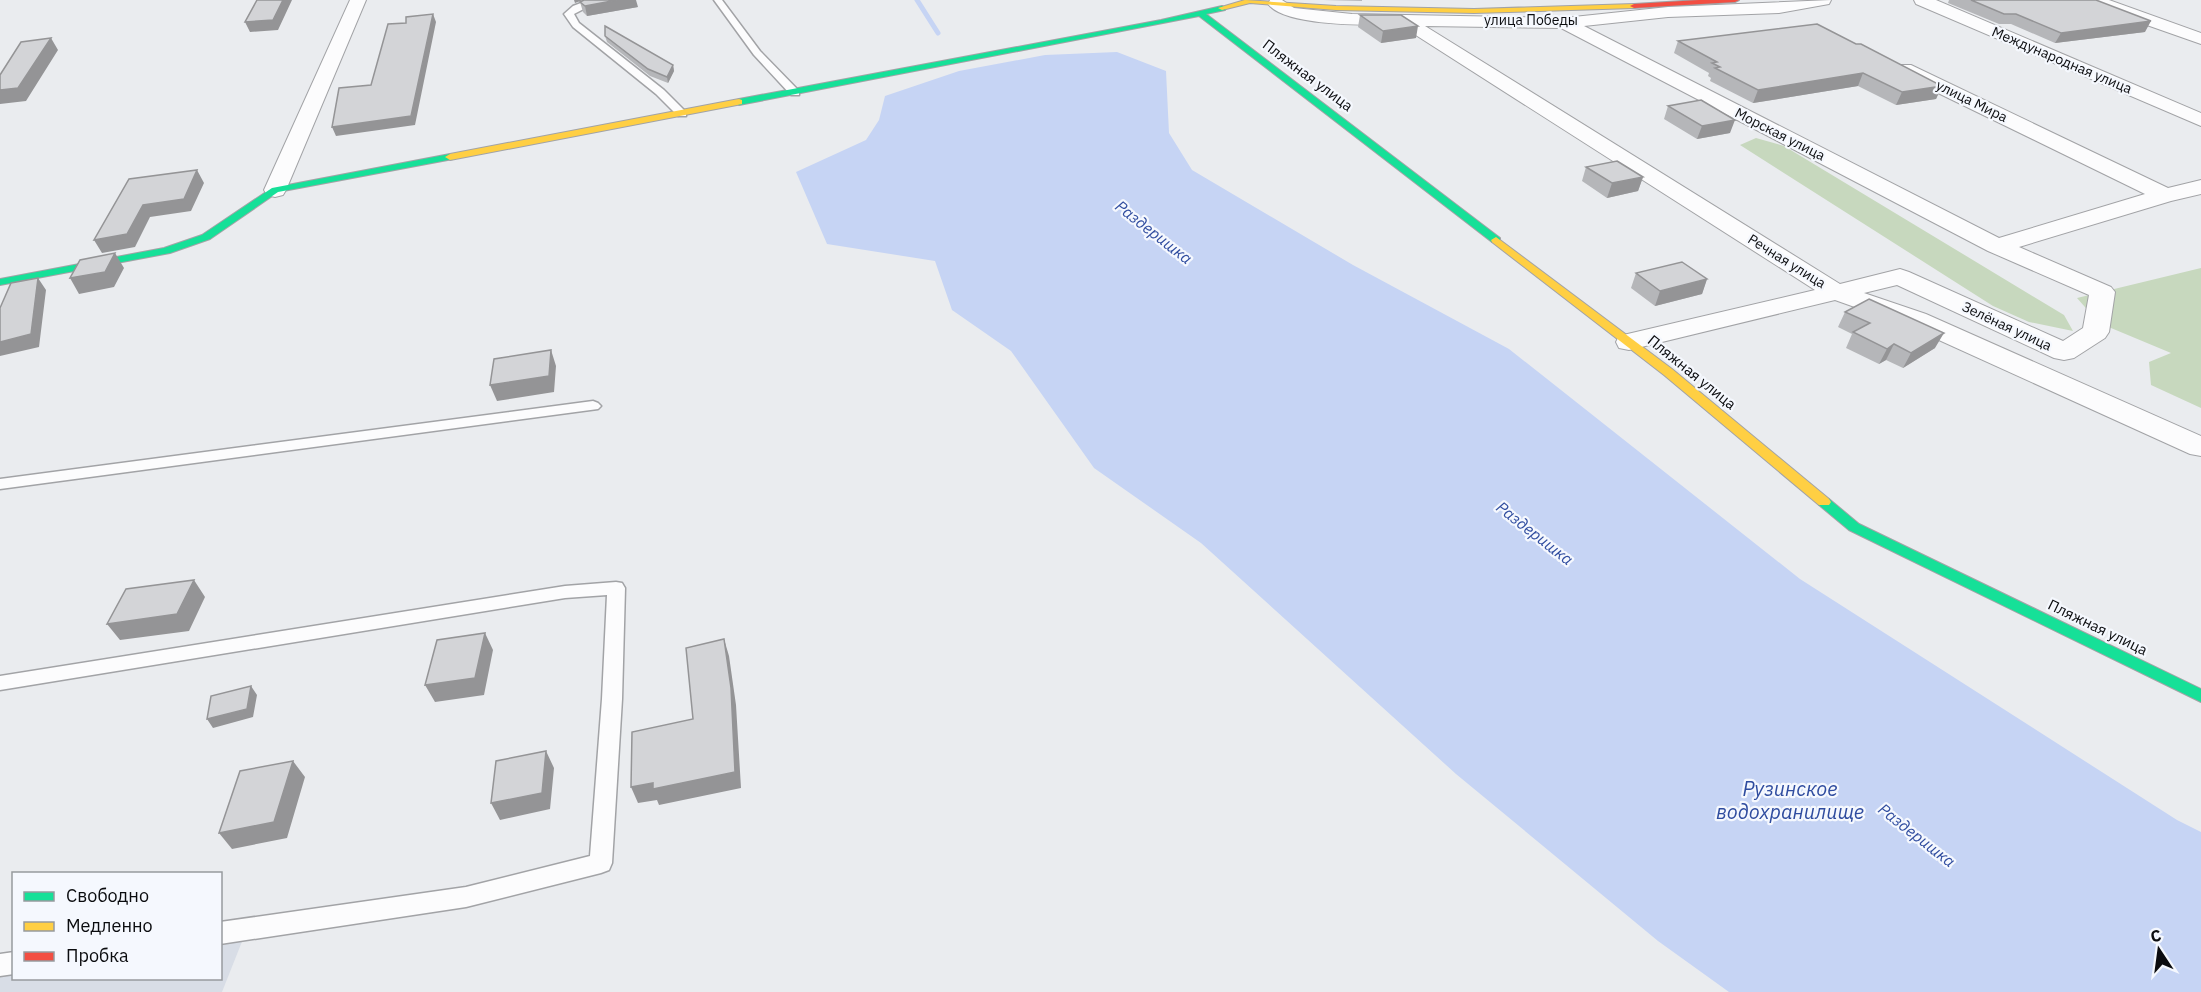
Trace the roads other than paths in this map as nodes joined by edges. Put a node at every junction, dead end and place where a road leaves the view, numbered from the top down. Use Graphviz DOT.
graph roads {
  1 [pos="358,0"];
  2 [pos="597,0"];
  3 [pos="718,0"];
  4 [pos="1250,0"];
  5 [pos="1735,0"];
  6 [pos="1823,0"];
  7 [pos="1922,0"];
  8 [pos="2093,0"];
  9 [pos="1276,4"];
  10 [pos="1779,8"];
  11 [pos="1200,13"];
  12 [pos="1402,19"];
  13 [pos="1564,22"];
  14 [pos="1811,24"];
  15 [pos="2201,39"];
  16 [pos="1886,60"];
  17 [pos="795,93"];
  18 [pos="682,114"];
  19 [pos="2201,120"];
  20 [pos="2201,187"];
  21 [pos="275,190"];
  22 [pos="2165,195"];
  23 [pos="1997,246"];
  24 [pos="0,282"];
  25 [pos="1836,292"];
  26 [pos="1629,342"];
  27 [pos="593,406"];
  28 [pos="2201,447"];
  29 [pos="0,484"];
  30 [pos="0,683"];
  31 [pos="2201,696"];
  32 [pos="222,933"];
  1 -- 21 [label="street"];
  2 -- 18 [label="lane"];
  3 -- 17 [label="lane"];
  4 -- 9 [label="street"];
  4 -- 11 [label="street"];
  5 -- 9 [label="street"];
  6 -- 10 [label="street, улица Победы"];
  7 -- 19 [label="street, Международная улица"];
  8 -- 15 [label="street"];
  9 -- 12 [label="street, улица Победы"];
  10 -- 13 [label="street, улица Победы"];
  10 -- 14 [label="street"];
  11 -- 17 [label="street"];
  11 -- 26 [label="street, Пляжная улица"];
  12 -- 13 [label="street, улица Победы"];
  12 -- 25 [label="street, Речная улица"];
  13 -- 23 [label="street, Морская улица"];
  16 -- 22 [label="street, улица Мира"];
  17 -- 18 [label="street"];
  18 -- 21 [label="street"];
  20 -- 22 [label="street"];
  21 -- 24 [label="street"];
  22 -- 23 [label="street"];
  23 -- 25 [label="street, Зелёная улица"];
  25 -- 26 [label="street, Зелёная улица"];
  25 -- 28 [label="street, Речная улица"];
  26 -- 31 [label="street, Пляжная улица"];
  27 -- 29 [label="lane"];
  30 -- 32 [label="lane"];
}
